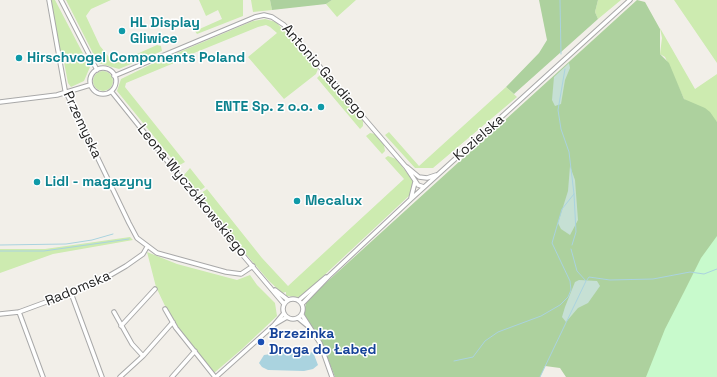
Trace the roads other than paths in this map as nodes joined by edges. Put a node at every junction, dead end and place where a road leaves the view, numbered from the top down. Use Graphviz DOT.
graph roads {
  1 [pos="49,0"];
  2 [pos="61,0"];
  3 [pos="630,0"];
  4 [pos="97,70"];
  5 [pos="114,76"];
  6 [pos="90,85"];
  7 [pos="111,91"];
  8 [pos="66,93"];
  9 [pos="0,102"];
  10 [pos="406,167"];
  11 [pos="438,175"];
  12 [pos="419,177"];
  13 [pos="416,182"];
  14 [pos="424,187"];
  15 [pos="411,199"];
  16 [pos="147,247"];
  17 [pos="253,266"];
  18 [pos="329,276"];
  19 [pos="155,289"];
  20 [pos="274,290"];
  21 [pos="71,293"];
  22 [pos="288,300"];
  23 [pos="299,300"];
  24 [pos="284,304"];
  25 [pos="302,304"];
  26 [pos="165,309"];
  27 [pos="19,312"];
  28 [pos="114,312"];
  29 [pos="284,313"];
  30 [pos="0,314"];
  31 [pos="302,315"];
  32 [pos="287,317"];
  33 [pos="298,318"];
  34 [pos="173,322"];
  35 [pos="274,325"];
  36 [pos="121,326"];
  37 [pos="310,328"];
  38 [pos="195,352"];
  39 [pos="142,356"];
  40 [pos="43,377"];
  41 [pos="102,377"];
  42 [pos="120,377"];
  43 [pos="172,377"];
  44 [pos="215,377"];
  45 [pos="332,377"];
  1 -- 8 [label="street, Przemyska"];
  2 -- 4 [label="street"];
  3 -- 11 [label="street, Kozielska"];
  4 -- 5 [label="street"];
  4 -- 6 [label="street"];
  5 -- 7 [label="street"];
  5 -- 10 [label="street, Antonio Gaudiego"];
  6 -- 7 [label="street"];
  6 -- 8 [label="street"];
  7 -- 17 [label="street, Leona Wyczółkowskiego"];
  8 -- 9 [label="street"];
  8 -- 16 [label="street, Przemyska"];
  10 -- 12 [label="street, Antonio Gaudiego"];
  10 -- 13 [label="street, Antonio Gaudiego"];
  11 -- 12 [label="street"];
  11 -- 14 [label="street, Kozielska"];
  12 -- 14 [label="street, Antonio Gaudiego"];
  13 -- 14 [label="street, Antonio Gaudiego"];
  13 -- 15 [label="street"];
  14 -- 15 [label="street, Kozielska"];
  15 -- 18 [label="street, Kozielska"];
  16 -- 17 [label="street, Przemyska"];
  16 -- 21 [label="street, Radomska"];
  17 -- 20 [label="street, Leona Wyczółkowskiego"];
  18 -- 23 [label="street, Kozielska"];
  18 -- 25 [label="street, Kozielska"];
  19 -- 36 [label="street"];
  20 -- 22 [label="street, Leona Wyczółkowskiego"];
  20 -- 24 [label="street, Leona Wyczółkowskiego"];
  21 -- 27 [label="street, Radomska"];
  21 -- 41 [label="street"];
  22 -- 23 [label="street"];
  22 -- 24 [label="street"];
  23 -- 25 [label="street"];
  24 -- 29 [label="street"];
  25 -- 31 [label="street"];
  26 -- 34 [label="street"];
  27 -- 30 [label="street, Radomska"];
  27 -- 40 [label="street"];
  28 -- 36 [label="street"];
  29 -- 32 [label="street"];
  29 -- 35 [label="street"];
  31 -- 33 [label="street"];
  31 -- 37 [label="street"];
  32 -- 33 [label="street"];
  32 -- 35 [label="street"];
  33 -- 37 [label="street"];
  34 -- 38 [label="street"];
  34 -- 39 [label="street"];
  35 -- 44 [label="street"];
  36 -- 39 [label="street"];
  37 -- 45 [label="street"];
  38 -- 43 [label="street"];
  38 -- 44 [label="street"];
  39 -- 42 [label="street"];
}
